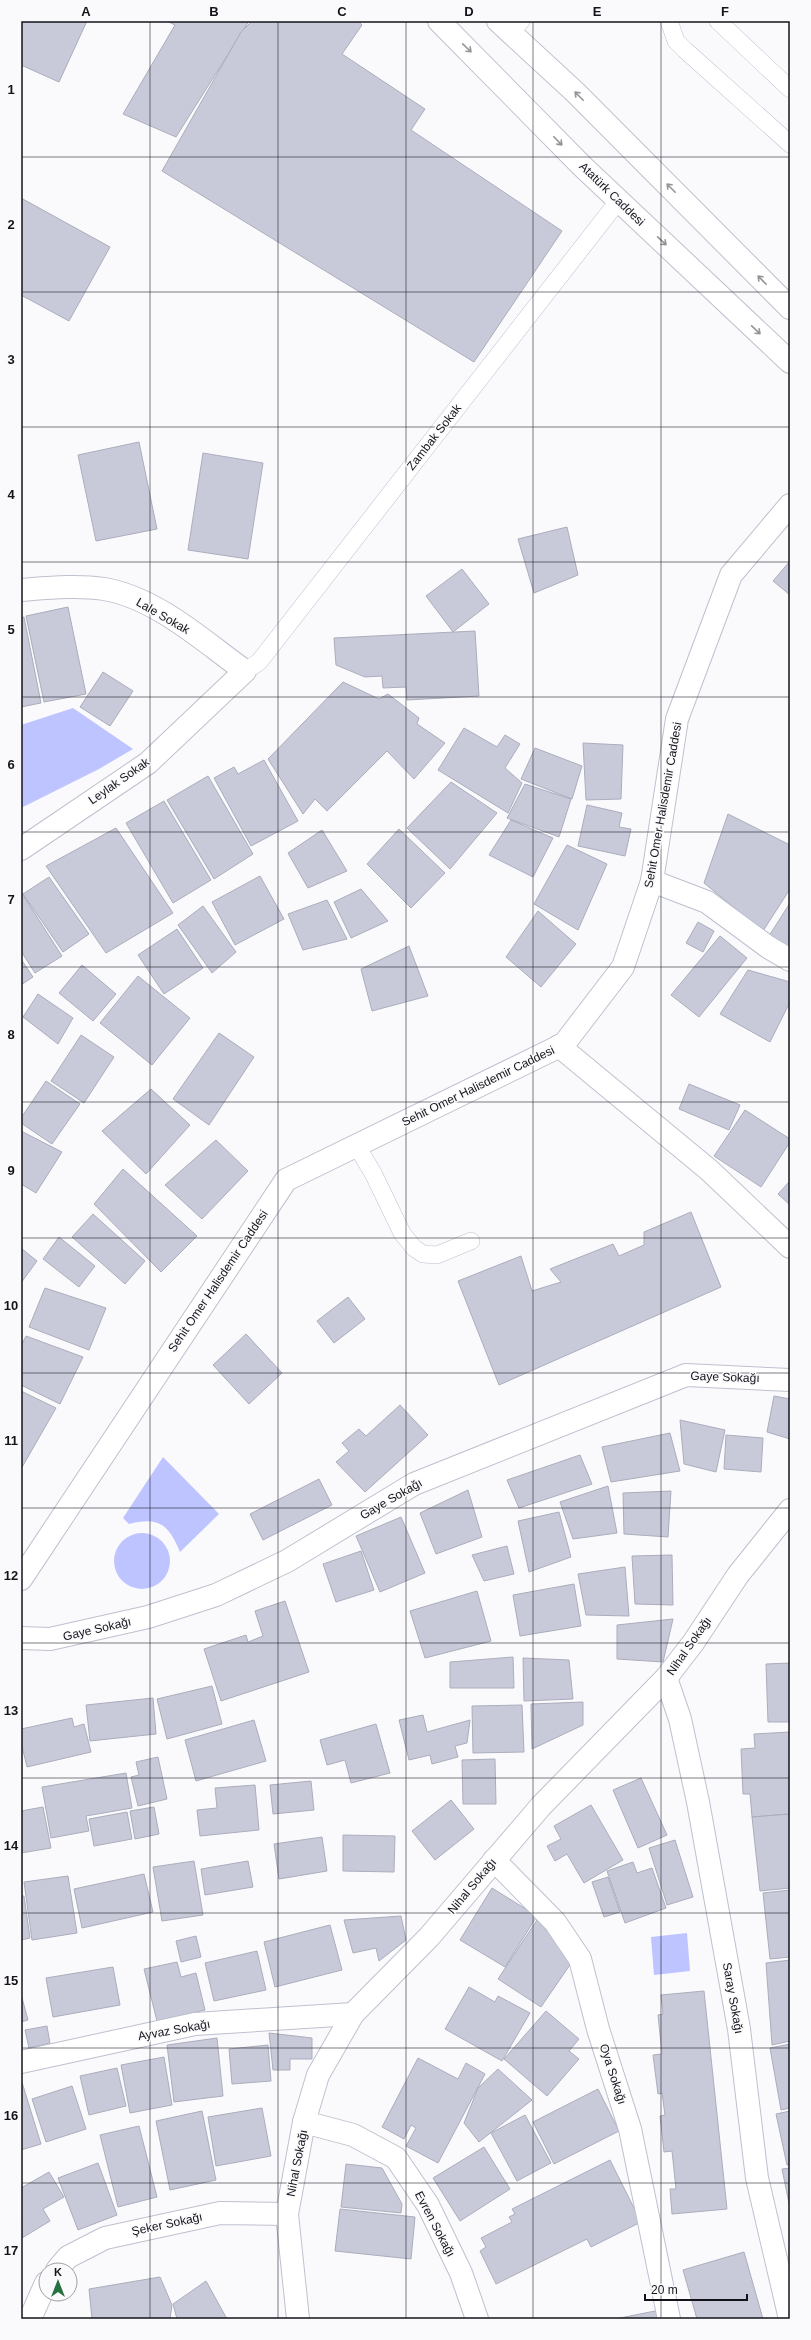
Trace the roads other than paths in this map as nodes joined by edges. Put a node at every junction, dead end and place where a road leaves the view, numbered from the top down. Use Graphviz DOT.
graph roads {
  1 [pos="439,21"];
  2 [pos="669,21"];
  3 [pos="718,21"];
  4 [pos="510,25"];
  5 [pos="790,89"];
  6 [pos="790,144"];
  7 [pos="619,200"];
  8 [pos="790,308"];
  9 [pos="790,362"];
  10 [pos="790,505"];
  11 [pos="21,590"];
  12 [pos="245,671"];
  13 [pos="21,849"];
  14 [pos="652,881"];
  15 [pos="790,960"];
  16 [pos="558,1046"];
  17 [pos="356,1145"];
  18 [pos="471,1241"];
  19 [pos="790,1247"];
  20 [pos="790,1380"];
  21 [pos="790,1510"];
  22 [pos="21,1579"];
  23 [pos="21,1638"];
  24 [pos="666,1678"];
  25 [pos="494,1860"];
  26 [pos="353,2014"];
  27 [pos="21,2062"];
  28 [pos="304,2122"];
  29 [pos="287,2214"];
  30 [pos="64,2262"];
  31 [pos="38,2300"];
  32 [pos="30,2319"];
  33 [pos="298,2319"];
  34 [pos="477,2319"];
  35 [pos="669,2319"];
  36 [pos="790,2319"];
  1 -- 7 [label="street, Atatürk Caddesi, one-way"];
  2 -- 6 [label="lane"];
  3 -- 5 [label="lane"];
  8 -- 4 [label="street, one-way"];
  7 -- 9 [label="street, Atatürk Caddesi, one-way"];
  7 -- 12 [label="lane, Zambak Sokak"];
  10 -- 14 [label="street, Sehit Omer Halisdemir Caddesi"];
  11 -- 12 [label="street, Lale Sokak"];
  12 -- 13 [label="street, Leylak Sokak"];
  14 -- 15 [label="street"];
  14 -- 16 [label="street, Sehit Omer Halisdemir Caddesi"];
  16 -- 17 [label="street, Sehit Omer Halisdemir Caddesi"];
  16 -- 19 [label="street"];
  17 -- 18 [label="lane"];
  17 -- 22 [label="street, Sehit Omer Halisdemir Caddesi"];
  20 -- 23 [label="street, Gaye Sokağı"];
  21 -- 24 [label="street, Nihal Sokağı"];
  24 -- 25 [label="street, Nihal Sokağı"];
  24 -- 36 [label="street, Saray Sokağı"];
  25 -- 26 [label="street, Nihal Sokağı"];
  25 -- 35 [label="street, Oya Sokağı"];
  26 -- 27 [label="street, Ayvaz Sokağı"];
  26 -- 28 [label="street, Nihal Sokağı"];
  28 -- 29 [label="street, Nihal Sokağı"];
  28 -- 34 [label="street, Evren Sokağı"];
  29 -- 30 [label="street, Şeker Sokağı"];
  29 -- 33 [label="street, Nihal Sokağı"];
  31 -- 32 [label="street"];
}
